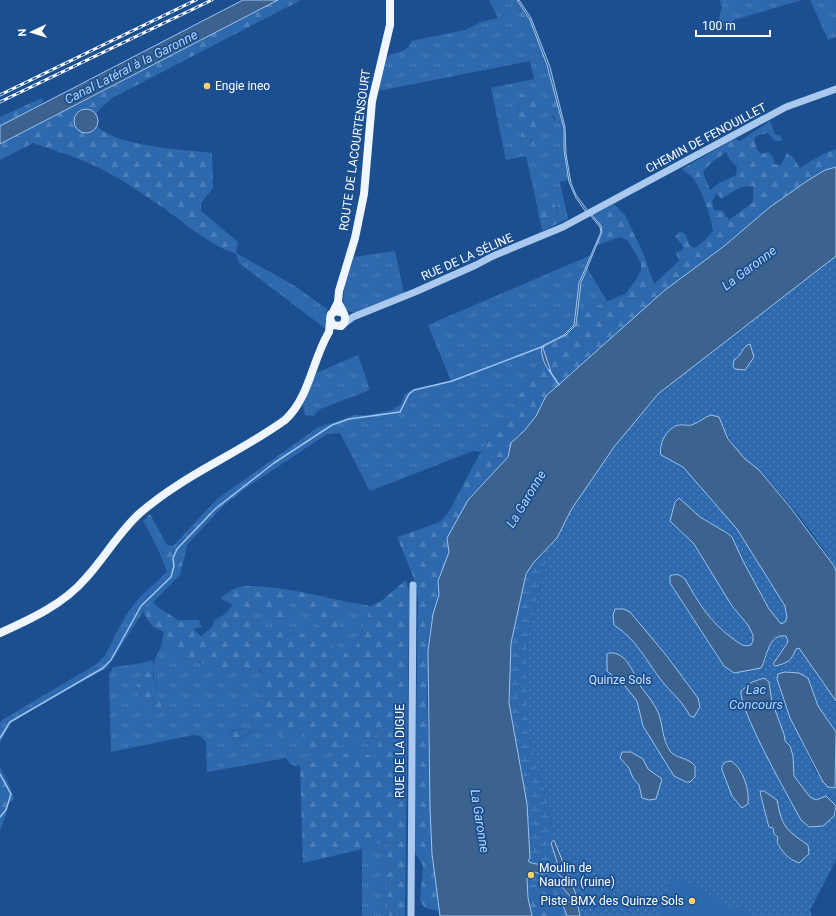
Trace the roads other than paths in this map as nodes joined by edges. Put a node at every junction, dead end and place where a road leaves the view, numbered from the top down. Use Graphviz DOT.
graph roads {
  1 [pos="390,0"];
  2 [pos="836,89"];
  3 [pos="589,214"];
  4 [pos="338,302"];
  5 [pos="333,312"];
  6 [pos="343,313"];
  7 [pos="353,317"];
  8 [pos="330,322"];
  9 [pos="342,325"];
  10 [pos="329,332"];
  11 [pos="413,585"];
  12 [pos="0,633"];
  13 [pos="411,916"];
  1 -- 4 [label="main road, ROUTE DE LACOURTENSOURT"];
  2 -- 3 [label="street, CHEMIN DE FENOUILLET"];
  3 -- 7 [label="street, RUE DE LA SÉLINE"];
  4 -- 5 [label="main road, ROUTE DE LACOURTENSOURT"];
  4 -- 6 [label="main road"];
  5 -- 6 [label="main road"];
  5 -- 8 [label="main road, ROUTE DE LACOURTENSOURT"];
  6 -- 7 [label="street"];
  6 -- 9 [label="main road"];
  7 -- 9 [label="street, RUE DE LA SÉLINE"];
  8 -- 9 [label="main road"];
  8 -- 10 [label="main road, ROUTE DE LACOURTENSOURT"];
  9 -- 10 [label="main road"];
  10 -- 12 [label="main road, ROUTE DE LACOURTENSOURT"];
  11 -- 13 [label="street, RUE DE LA DIGUE"];
}
